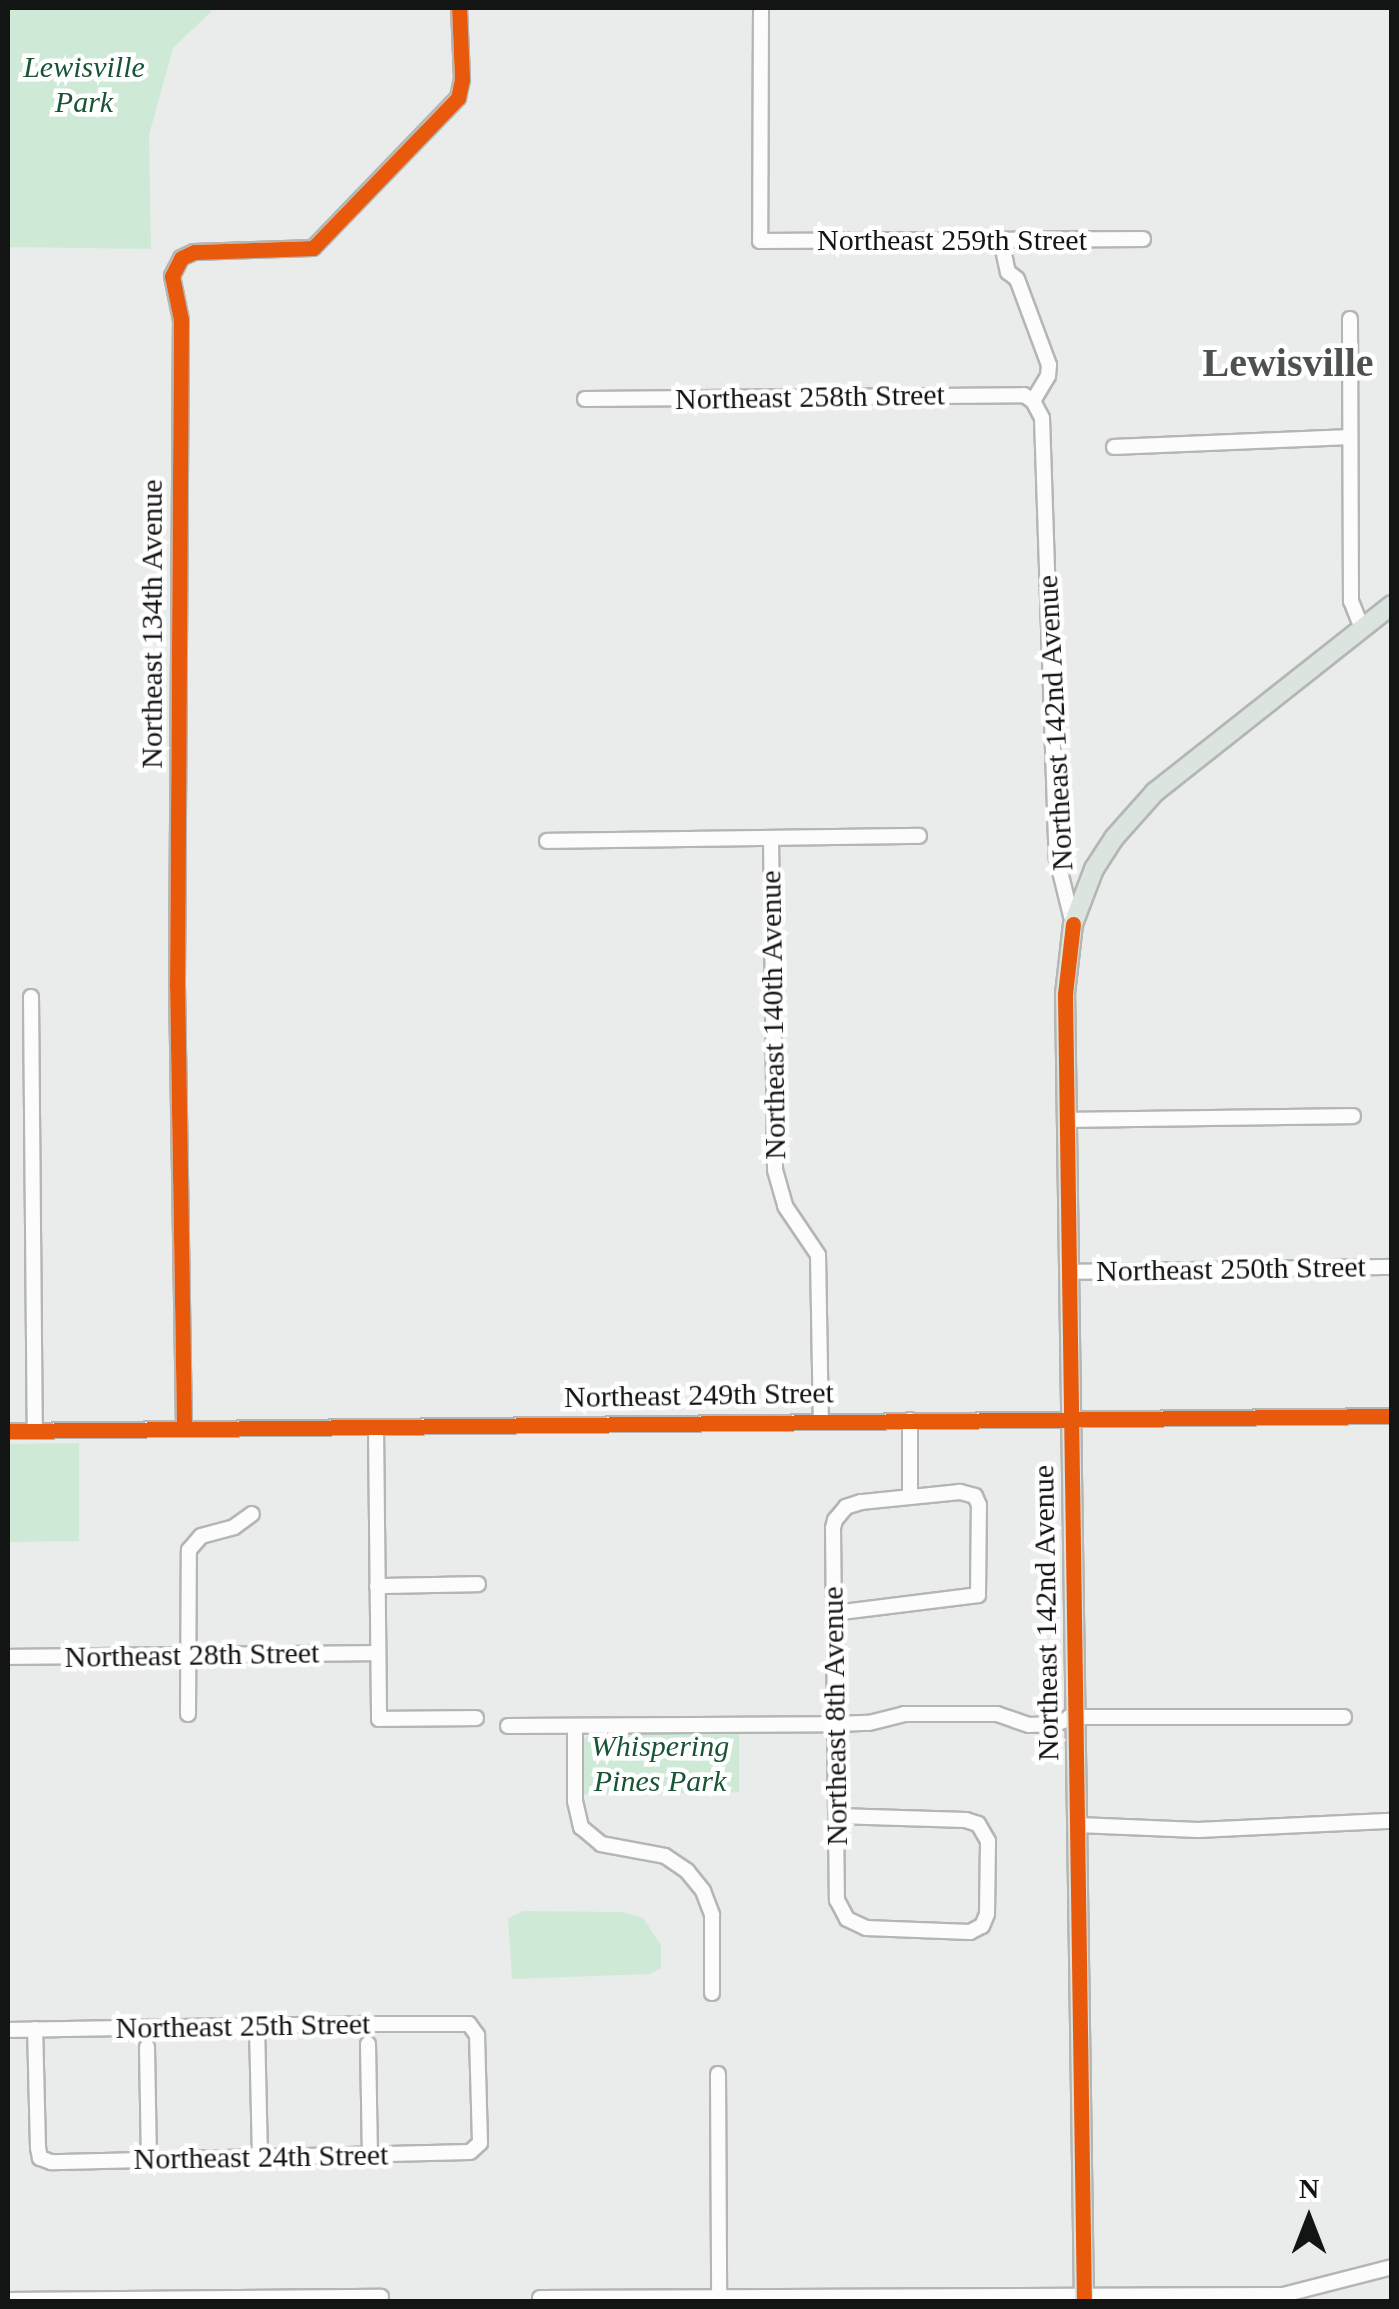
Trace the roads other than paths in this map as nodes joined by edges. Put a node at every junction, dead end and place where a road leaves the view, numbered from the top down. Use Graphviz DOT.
graph roads {
  1 [pos="459,8"];
  2 [pos="761,8"];
  3 [pos="1143,239"];
  4 [pos="1001,240"];
  5 [pos="1350,318"];
  6 [pos="585,399"];
  7 [pos="1033,400"];
  8 [pos="1350,437"];
  9 [pos="1114,447"];
  10 [pos="1392,605"];
  11 [pos="1363,630"];
  12 [pos="918,836"];
  13 [pos="770,838"];
  14 [pos="547,841"];
  15 [pos="1073,924"];
  16 [pos="31,996"];
  17 [pos="1354,1116"];
  18 [pos="1068,1120"];
  19 [pos="1392,1266"];
  20 [pos="1070,1272"];
  21 [pos="1392,1416"];
  22 [pos="1070,1418"];
  23 [pos="910,1420"];
  24 [pos="822,1421"];
  25 [pos="376,1426"];
  26 [pos="184,1428"];
  27 [pos="8,1431"];
  28 [pos="35,1431"];
  29 [pos="910,1497"];
  30 [pos="252,1514"];
  31 [pos="478,1584"];
  32 [pos="377,1586"];
  33 [pos="834,1613"];
  34 [pos="378,1653"];
  35 [pos="188,1655"];
  36 [pos="8,1657"];
  37 [pos="188,1714"];
  38 [pos="1075,1717"];
  39 [pos="1344,1717"];
  40 [pos="476,1718"];
  41 [pos="836,1724"];
  42 [pos="508,1726"];
  43 [pos="574,1728"];
  44 [pos="836,1816"];
  45 [pos="1392,1821"];
  46 [pos="1078,1825"];
  47 [pos="712,1993"];
  48 [pos="257,2026"];
  49 [pos="35,2029"];
  50 [pos="8,2030"];
  51 [pos="368,2044"];
  52 [pos="147,2047"];
  53 [pos="718,2074"];
  54 [pos="480,2143"];
  55 [pos="370,2154"];
  56 [pos="260,2157"];
  57 [pos="148,2160"];
  58 [pos="1392,2266"];
  59 [pos="719,2295"];
  60 [pos="382,2296"];
  61 [pos="540,2298"];
  62 [pos="1084,2298"];
  63 [pos="8,2300"];
  1 -- 26 [label="street, Northeast 134th Avenue"];
  2 -- 4 [label="street, Northeast 259th Street"];
  3 -- 4 [label="street, Northeast 259th Street"];
  4 -- 7 [label="street, Northeast 142nd Avenue"];
  5 -- 8 [label="street"];
  6 -- 7 [label="street, Northeast 258th Street"];
  7 -- 15 [label="street, Northeast 142nd Avenue"];
  8 -- 9 [label="street"];
  8 -- 11 [label="street"];
  10 -- 11 [label="main road"];
  11 -- 15 [label="main road"];
  12 -- 13 [label="street"];
  13 -- 14 [label="street"];
  13 -- 24 [label="street, Northeast 140th Avenue"];
  15 -- 18 [label="main road, Northeast 142nd Avenue"];
  16 -- 28 [label="street"];
  17 -- 18 [label="street"];
  18 -- 20 [label="main road, Northeast 142nd Avenue"];
  19 -- 20 [label="street, Northeast 250th Street"];
  20 -- 22 [label="main road, Northeast 142nd Avenue"];
  21 -- 22 [label="street, Northeast 249th Street"];
  22 -- 23 [label="street, Northeast 249th Street"];
  22 -- 38 [label="main road, Northeast 142nd Avenue"];
  23 -- 24 [label="street, Northeast 249th Street"];
  23 -- 29 [label="street"];
  24 -- 25 [label="street, Northeast 249th Street"];
  25 -- 26 [label="street, Northeast 249th Street"];
  25 -- 32 [label="street"];
  26 -- 28 [label="street, Northeast 249th Street"];
  27 -- 28 [label="street, Northeast 249th Street"];
  29 -- 33 [label="street, Northeast 8th Avenue"];
  29 -- 33 [label="street"];
  30 -- 35 [label="street"];
  31 -- 32 [label="street"];
  32 -- 34 [label="street"];
  33 -- 41 [label="street, Northeast 8th Avenue"];
  34 -- 35 [label="street, Northeast 28th Street"];
  34 -- 40 [label="street"];
  35 -- 36 [label="street, Northeast 28th Street"];
  35 -- 37 [label="street"];
  38 -- 39 [label="street"];
  38 -- 41 [label="street"];
  38 -- 46 [label="main road, Northeast 142nd Avenue"];
  41 -- 43 [label="street"];
  41 -- 44 [label="street, Northeast 8th Avenue"];
  42 -- 43 [label="street"];
  43 -- 47 [label="street"];
  44 -- 44 [label="street, Northeast 8th Avenue"];
  45 -- 46 [label="street"];
  46 -- 62 [label="main road, Northeast 142nd Avenue"];
  48 -- 49 [label="street, Northeast 25th Street"];
  48 -- 54 [label="street, Northeast 25th Street"];
  48 -- 56 [label="street"];
  49 -- 50 [label="street, Northeast 25th Street"];
  49 -- 57 [label="street, Northeast 24th Street"];
  51 -- 55 [label="street"];
  52 -- 57 [label="street"];
  53 -- 59 [label="street"];
  54 -- 55 [label="street, Northeast 24th Street"];
  55 -- 56 [label="street, Northeast 24th Street"];
  56 -- 57 [label="street, Northeast 24th Street"];
  58 -- 62 [label="street"];
  59 -- 61 [label="street"];
  59 -- 62 [label="street"];
  60 -- 63 [label="street"];
}
